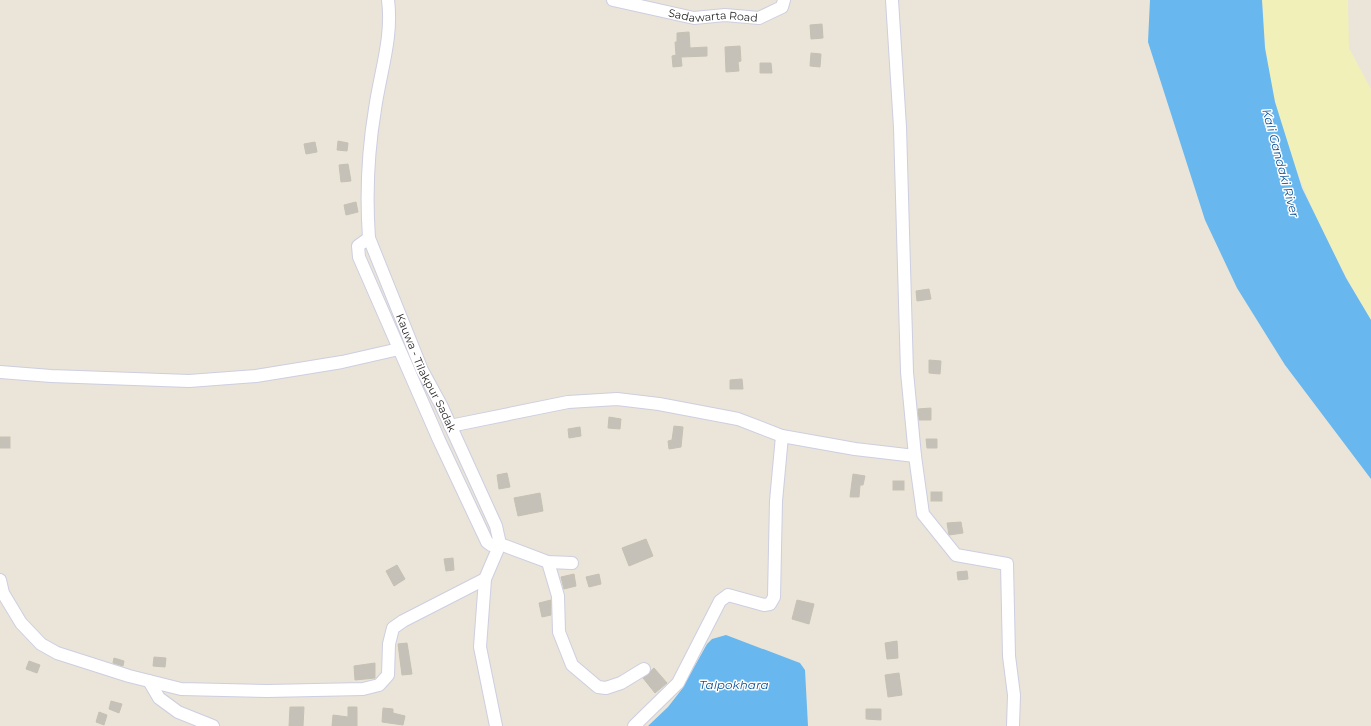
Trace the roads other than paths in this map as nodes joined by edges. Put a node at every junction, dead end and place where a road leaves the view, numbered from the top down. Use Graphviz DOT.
graph roads {
  1 [pos="613,0"];
  2 [pos="784,0"];
  3 [pos="892,0"];
  4 [pos="389,6"];
  5 [pos="369,238"];
  6 [pos="399,349"];
  7 [pos="0,372"];
  8 [pos="450,426"];
  9 [pos="782,436"];
  10 [pos="914,456"];
  11 [pos="500,544"];
  12 [pos="548,562"];
  13 [pos="572,563"];
  14 [pos="485,579"];
  15 [pos="0,580"];
  16 [pos="644,669"];
  17 [pos="149,681"];
  18 [pos="213,726"];
  19 [pos="496,726"];
  20 [pos="634,726"];
  21 [pos="1013,726"];
  1 -- 2 [label="street, Sadawarta Road"];
  3 -- 10 [label="street"];
  4 -- 5 [label="street, Kauwa - Tilakpur Sadak"];
  5 -- 6 [label="street"];
  5 -- 8 [label="street, Kauwa - Tilakpur Sadak"];
  6 -- 7 [label="street"];
  6 -- 11 [label="street"];
  8 -- 9 [label="street"];
  8 -- 11 [label="street, Kauwa - Tilakpur Sadak"];
  9 -- 10 [label="street"];
  9 -- 20 [label="street"];
  10 -- 21 [label="street"];
  11 -- 12 [label="street"];
  11 -- 14 [label="street"];
  12 -- 13 [label="street"];
  12 -- 16 [label="street"];
  14 -- 17 [label="street"];
  14 -- 19 [label="street"];
  15 -- 17 [label="street"];
  17 -- 18 [label="street"];
}
